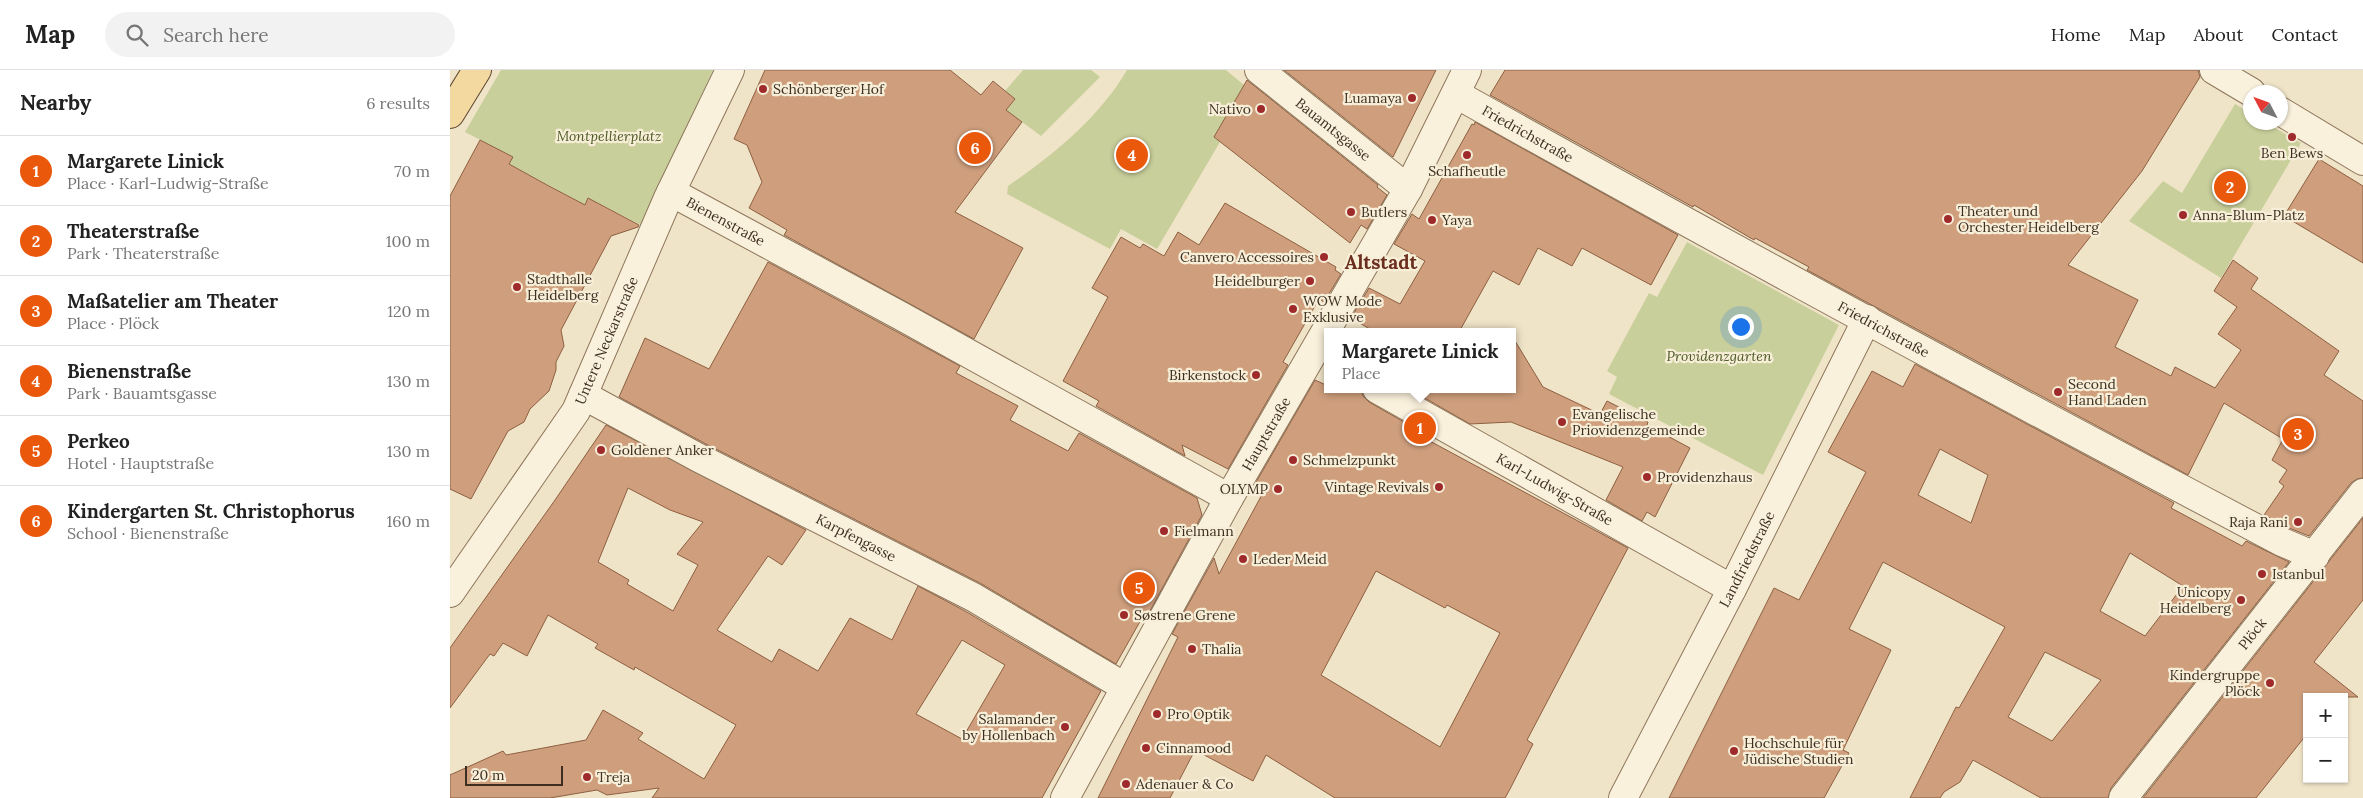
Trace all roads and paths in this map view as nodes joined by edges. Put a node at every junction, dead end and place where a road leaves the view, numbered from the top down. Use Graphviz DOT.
graph roads {
  1 [pos="477,70"];
  2 [pos="730,70"];
  3 [pos="1259,70"];
  4 [pos="2214,70"];
  5 [pos="1461,82"];
  6 [pos="2243,87"];
  7 [pos="450,114"];
  8 [pos="2288,116"];
  9 [pos="2363,161"];
  10 [pos="1408,189"];
  11 [pos="670,192"];
  12 [pos="1867,319"];
  13 [pos="1335,328"];
  14 [pos="1320,356"];
  15 [pos="1383,393"];
  16 [pos="583,395"];
  17 [pos="2363,493"];
  18 [pos="1228,498"];
  19 [pos="2315,556"];
  20 [pos="1732,589"];
  21 [pos="450,593"];
  22 [pos="1125,687"];
  23 [pos="1065,798"];
  24 [pos="1623,798"];
  25 [pos="2123,798"];
  1 -- 7 [label="main road"];
  2 -- 11 [label="street, Untere Neckarstraße"];
  3 -- 10 [label="street, Bauamtsgasse"];
  4 -- 6 [label="street"];
  5 -- 10 [label="street, Hauptstraße"];
  5 -- 12 [label="street, Friedrichstraße"];
  8 -- 9 [label="street"];
  10 -- 13 [label="street, Hauptstraße"];
  11 -- 16 [label="street, Untere Neckarstraße"];
  11 -- 18 [label="street, Bienenstraße"];
  12 -- 19 [label="street, Friedrichstraße"];
  12 -- 20 [label="street, Landfriedstraße"];
  14 -- 18 [label="street, Hauptstraße"];
  15 -- 20 [label="street, Karl-Ludwig-Straße"];
  16 -- 21 [label="street, Untere Neckarstraße"];
  16 -- 22 [label="street, Karpfengasse"];
  17 -- 19 [label="street, Plöck"];
  18 -- 22 [label="street, Hauptstraße"];
  19 -- 25 [label="street, Plöck"];
  20 -- 24 [label="street, Landfriedstraße"];
  22 -- 23 [label="street, Hauptstraße"];
}
